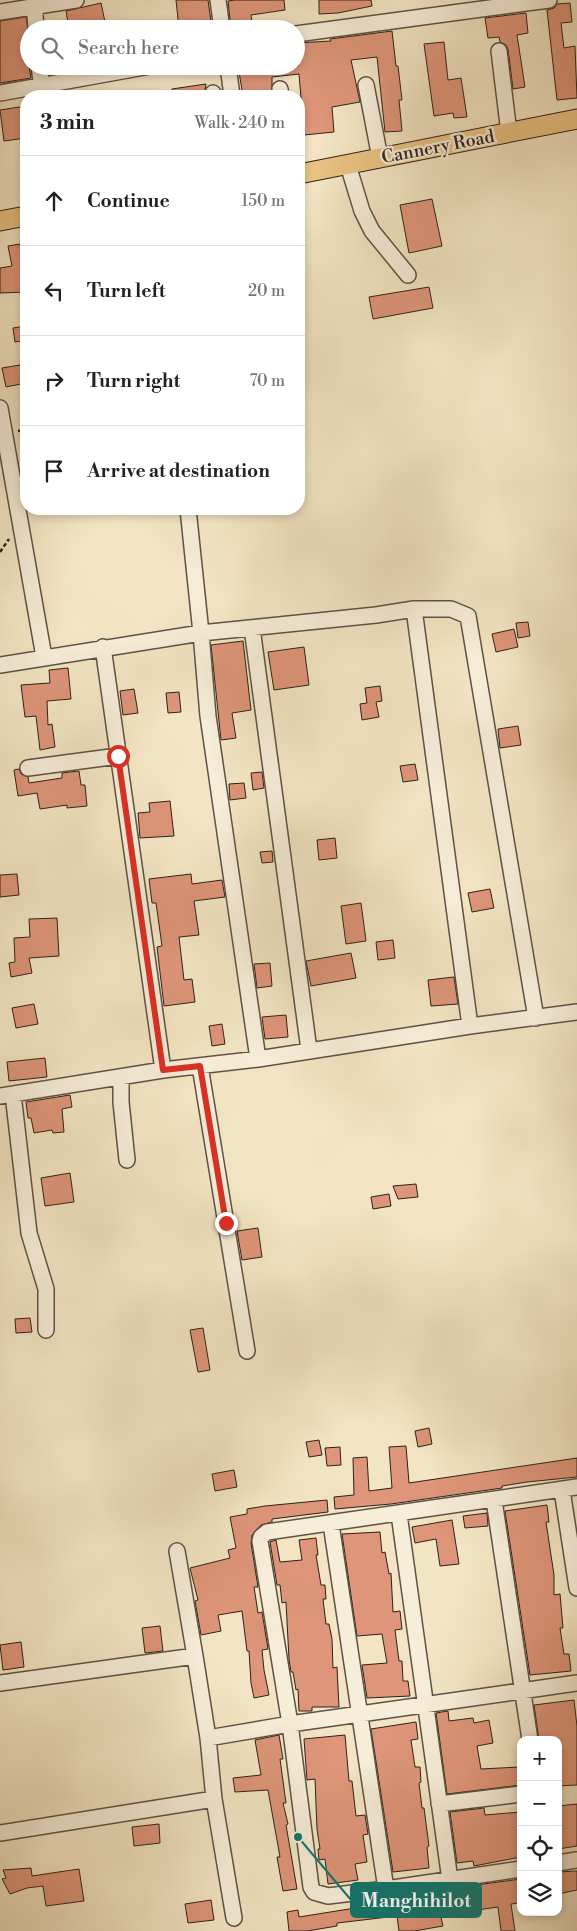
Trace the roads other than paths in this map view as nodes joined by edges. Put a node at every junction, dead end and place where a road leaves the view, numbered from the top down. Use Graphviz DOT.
graph roads {
  1 [pos="76,0"];
  2 [pos="218,0"];
  3 [pos="548,0"];
  4 [pos="34,3"];
  5 [pos="0,12"];
  6 [pos="35,20"];
  7 [pos="221,20"];
  8 [pos="305,33"];
  9 [pos="500,51"];
  10 [pos="41,75"];
  11 [pos="110,75"];
  12 [pos="229,75"];
  13 [pos="366,85"];
  14 [pos="42,90"];
  15 [pos="231,90"];
  16 [pos="20,92"];
  17 [pos="0,93"];
  18 [pos="577,119"];
  19 [pos="509,133"];
  20 [pos="380,158"];
  21 [pos="348,165"];
  22 [pos="305,173"];
  23 [pos="20,217"];
  24 [pos="0,220"];
  25 [pos="408,275"];
  26 [pos="0,408"];
  27 [pos="189,515"];
  28 [pos="414,609"];
  29 [pos="252,628"];
  30 [pos="201,633"];
  31 [pos="103,647"];
  32 [pos="44,657"];
  33 [pos="0,665"];
  34 [pos="118,756"];
  35 [pos="28,768"];
  36 [pos="577,1012"];
  37 [pos="536,1018"];
  38 [pos="470,1026"];
  39 [pos="310,1050"];
  40 [pos="258,1059"];
  41 [pos="200,1066"];
  42 [pos="163,1070"];
  43 [pos="121,1077"];
  44 [pos="7,1095"];
  45 [pos="127,1160"];
  46 [pos="46,1330"];
  47 [pos="247,1351"];
  48 [pos="570,1489"];
  49 [pos="494,1500"];
  50 [pos="399,1514"];
  51 [pos="331,1524"];
  52 [pos="177,1551"];
  53 [pos="577,1588"];
  54 [pos="195,1656"];
  55 [pos="0,1682"];
  56 [pos="577,1683"];
  57 [pos="523,1690"];
  58 [pos="426,1704"];
  59 [pos="360,1714"];
  60 [pos="290,1724"];
  61 [pos="529,1736"];
  62 [pos="208,1738"];
  63 [pos="517,1794"];
  64 [pos="214,1799"];
  65 [pos="439,1804"];
  66 [pos="0,1833"];
  67 [pos="577,1860"];
  68 [pos="562,1862"];
  69 [pos="517,1870"];
  70 [pos="450,1880"];
  71 [pos="386,1890"];
  72 [pos="234,1918"];
  1 -- 4 [label="street"];
  2 -- 7 [label="street"];
  3 -- 8 [label="street"];
  4 -- 5 [label="street"];
  4 -- 6 [label="street"];
  9 -- 19 [label="street"];
  10 -- 14 [label="street"];
  11 -- 14 [label="street"];
  12 -- 15 [label="street"];
  13 -- 20 [label="street"];
  16 -- 17 [label="street"];
  18 -- 19 [label="main road, Cannery Road"];
  19 -- 20 [label="main road, Cannery Road"];
  20 -- 21 [label="main road, Cannery Road"];
  21 -- 22 [label="main road, Cannery Road"];
  21 -- 25 [label="street"];
  23 -- 24 [label="main road"];
  26 -- 32 [label="street"];
  27 -- 30 [label="street"];
  28 -- 29 [label="street"];
  28 -- 37 [label="street"];
  28 -- 38 [label="street"];
  29 -- 30 [label="street"];
  29 -- 39 [label="street"];
  30 -- 31 [label="street"];
  30 -- 40 [label="street"];
  31 -- 32 [label="street"];
  31 -- 34 [label="street"];
  32 -- 33 [label="street"];
  34 -- 35 [label="street"];
  34 -- 42 [label="street"];
  36 -- 37 [label="street"];
  37 -- 38 [label="street"];
  38 -- 39 [label="street"];
  39 -- 40 [label="street"];
  40 -- 41 [label="street"];
  41 -- 42 [label="street"];
  41 -- 47 [label="street"];
  42 -- 43 [label="street"];
  43 -- 44 [label="street"];
  43 -- 45 [label="street"];
  44 -- 46 [label="street"];
  48 -- 49 [label="street"];
  48 -- 53 [label="street"];
  49 -- 50 [label="street"];
  49 -- 57 [label="street"];
  50 -- 51 [label="street"];
  50 -- 58 [label="street"];
  51 -- 59 [label="street"];
  51 -- 60 [label="street"];
  52 -- 54 [label="street"];
  54 -- 55 [label="street"];
  54 -- 62 [label="street"];
  56 -- 57 [label="street"];
  57 -- 58 [label="street"];
  57 -- 61 [label="street"];
  58 -- 59 [label="street"];
  58 -- 65 [label="street"];
  59 -- 60 [label="street"];
  59 -- 71 [label="street"];
  60 -- 62 [label="street"];
  60 -- 71 [label="street"];
  62 -- 64 [label="street"];
  63 -- 65 [label="street"];
  64 -- 66 [label="street"];
  64 -- 72 [label="street"];
  65 -- 70 [label="street"];
  67 -- 68 [label="street"];
  69 -- 70 [label="street"];
  70 -- 71 [label="street"];
}
